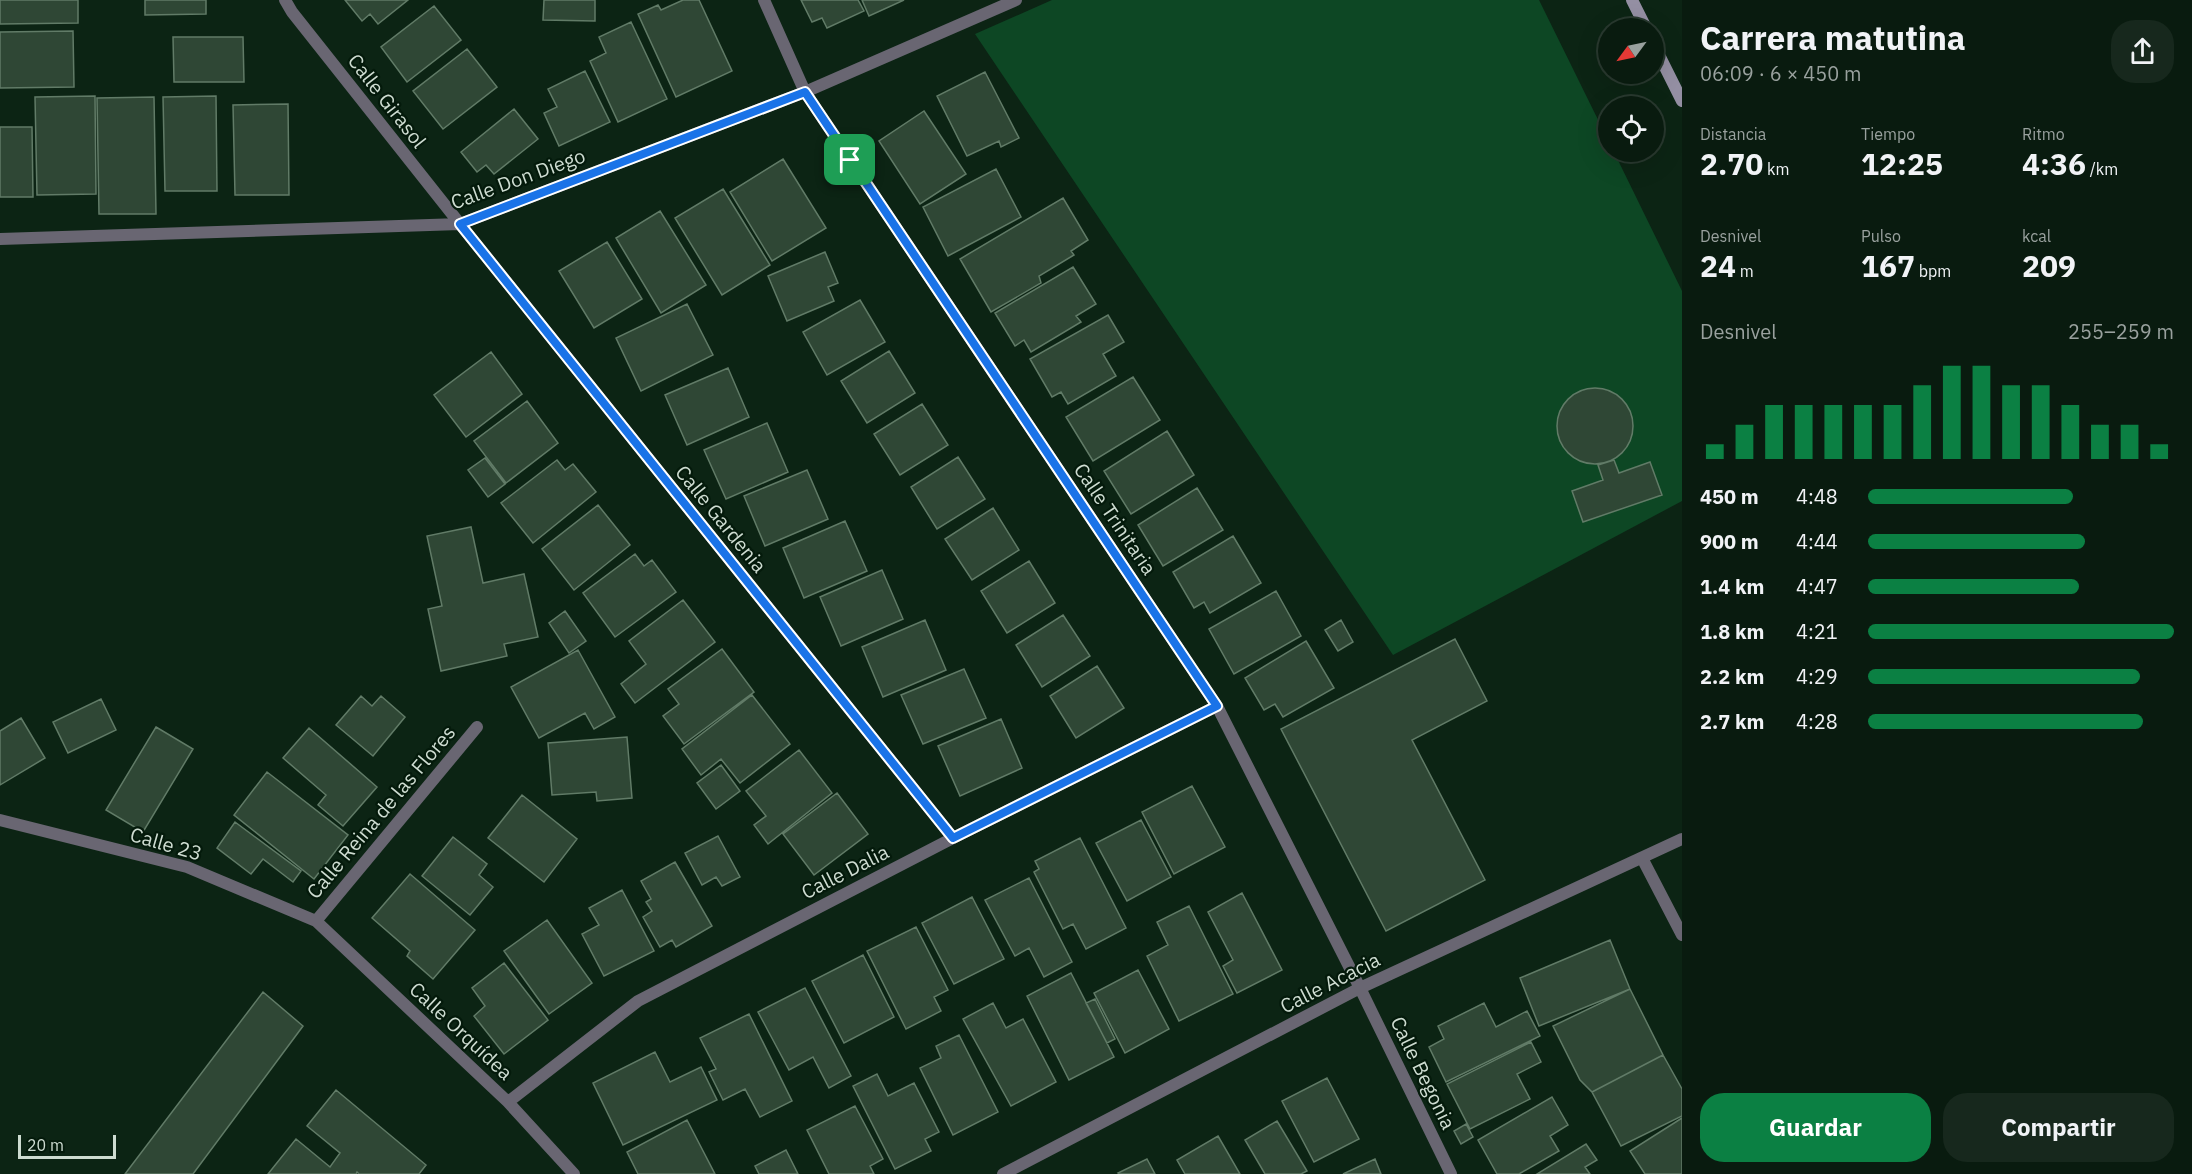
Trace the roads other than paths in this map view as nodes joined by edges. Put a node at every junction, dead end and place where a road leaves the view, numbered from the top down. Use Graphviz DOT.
graph roads {
  1 [pos="285,0"];
  2 [pos="764,0"];
  3 [pos="1016,0"];
  4 [pos="1632,0"];
  5 [pos="1641,18"];
  6 [pos="1664,64"];
  7 [pos="805,92"];
  8 [pos="1682,101"];
  9 [pos="460,224"];
  10 [pos="0,239"];
  11 [pos="1217,706"];
  12 [pos="477,728"];
  13 [pos="0,820"];
  14 [pos="953,838"];
  15 [pos="1682,839"];
  16 [pos="1642,858"];
  17 [pos="316,921"];
  18 [pos="1682,935"];
  19 [pos="1360,988"];
  20 [pos="508,1102"];
  21 [pos="574,1174"];
  22 [pos="1003,1174"];
  23 [pos="1450,1174"];
  1 -- 9 [label="street, Calle Girasol"];
  2 -- 7 [label="street, Calle Trinitaria"];
  3 -- 7 [label="street, Calle Don Diego"];
  4 -- 5 [label="street"];
  6 -- 8 [label="street"];
  7 -- 9 [label="street, Calle Don Diego"];
  7 -- 11 [label="street, Calle Trinitaria"];
  9 -- 10 [label="street, Calle Don Diego"];
  9 -- 14 [label="street, Calle Gardenia"];
  11 -- 14 [label="street, Calle Dalia"];
  11 -- 19 [label="street, Calle Trinitaria"];
  12 -- 17 [label="street, Calle Reina de las Flores"];
  13 -- 17 [label="street, Calle 23"];
  14 -- 20 [label="street, Calle Dalia"];
  15 -- 16 [label="street, Calle Acacia"];
  16 -- 18 [label="street"];
  16 -- 19 [label="street, Calle Acacia"];
  17 -- 20 [label="street, Calle Orquídea"];
  19 -- 22 [label="street, Calle Acacia"];
  19 -- 23 [label="street, Calle Begonia"];
  20 -- 21 [label="street, Calle Orquídea"];
}
